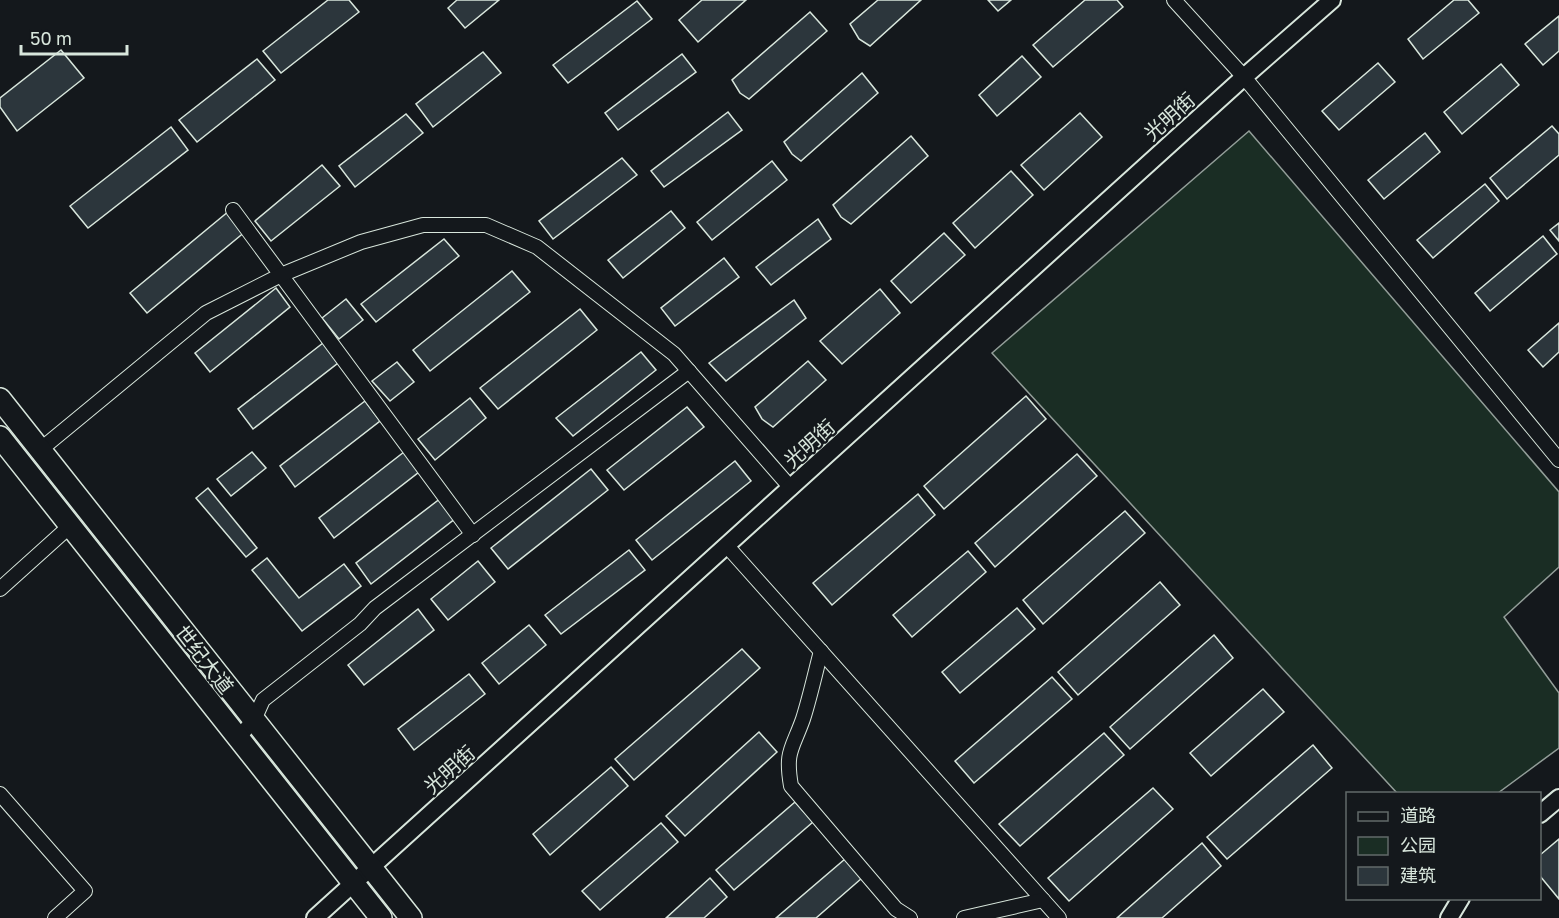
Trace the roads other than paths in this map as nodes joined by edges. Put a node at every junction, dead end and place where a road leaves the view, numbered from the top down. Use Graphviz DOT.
graph roads {
  1 [pos="1174,0"];
  2 [pos="1332,0"];
  3 [pos="1244,77"];
  4 [pos="233,210"];
  5 [pos="281,276"];
  6 [pos="689,371"];
  7 [pos="0,399"];
  8 [pos="0,437"];
  9 [pos="40,450"];
  10 [pos="1559,460"];
  11 [pos="791,488"];
  12 [pos="70,526"];
  13 [pos="473,535"];
  14 [pos="727,546"];
  15 [pos="0,589"];
  16 [pos="821,651"];
  17 [pos="254,720"];
  18 [pos="238,738"];
  19 [pos="0,794"];
  20 [pos="1559,798"];
  21 [pos="1541,812"];
  22 [pos="371,868"];
  23 [pos="353,884"];
  24 [pos="1043,900"];
  25 [pos="1460,900"];
  26 [pos="55,918"];
  27 [pos="315,918"];
  28 [pos="381,918"];
  29 [pos="411,918"];
  30 [pos="910,918"];
  31 [pos="964,918"];
  32 [pos="1059,918"];
  33 [pos="1449,918"];
  1 -- 3 [label="street"];
  2 -- 3 [label="street, 光明街"];
  3 -- 10 [label="street"];
  3 -- 11 [label="street, 光明街"];
  4 -- 5 [label="street"];
  5 -- 6 [label="street"];
  5 -- 9 [label="street"];
  5 -- 13 [label="street"];
  6 -- 11 [label="street"];
  6 -- 13 [label="street"];
  7 -- 9 [label="main road, 世纪大道"];
  8 -- 12 [label="main road, 世纪大道"];
  9 -- 17 [label="main road, 世纪大道"];
  11 -- 14 [label="street, 光明街"];
  12 -- 15 [label="street"];
  12 -- 18 [label="main road, 世纪大道"];
  13 -- 17 [label="street"];
  14 -- 16 [label="street"];
  14 -- 22 [label="street, 光明街"];
  16 -- 24 [label="street"];
  16 -- 30 [label="street"];
  17 -- 18 [label="street"];
  17 -- 22 [label="main road, 世纪大道"];
  18 -- 23 [label="main road, 世纪大道"];
  19 -- 26 [label="street"];
  20 -- 21 [label="street"];
  22 -- 23 [label="street, 光明街"];
  22 -- 29 [label="main road, 世纪大道"];
  23 -- 27 [label="street, 光明街"];
  23 -- 28 [label="main road, 世纪大道"];
  24 -- 31 [label="street"];
  24 -- 32 [label="street"];
  25 -- 33 [label="street"];
}
